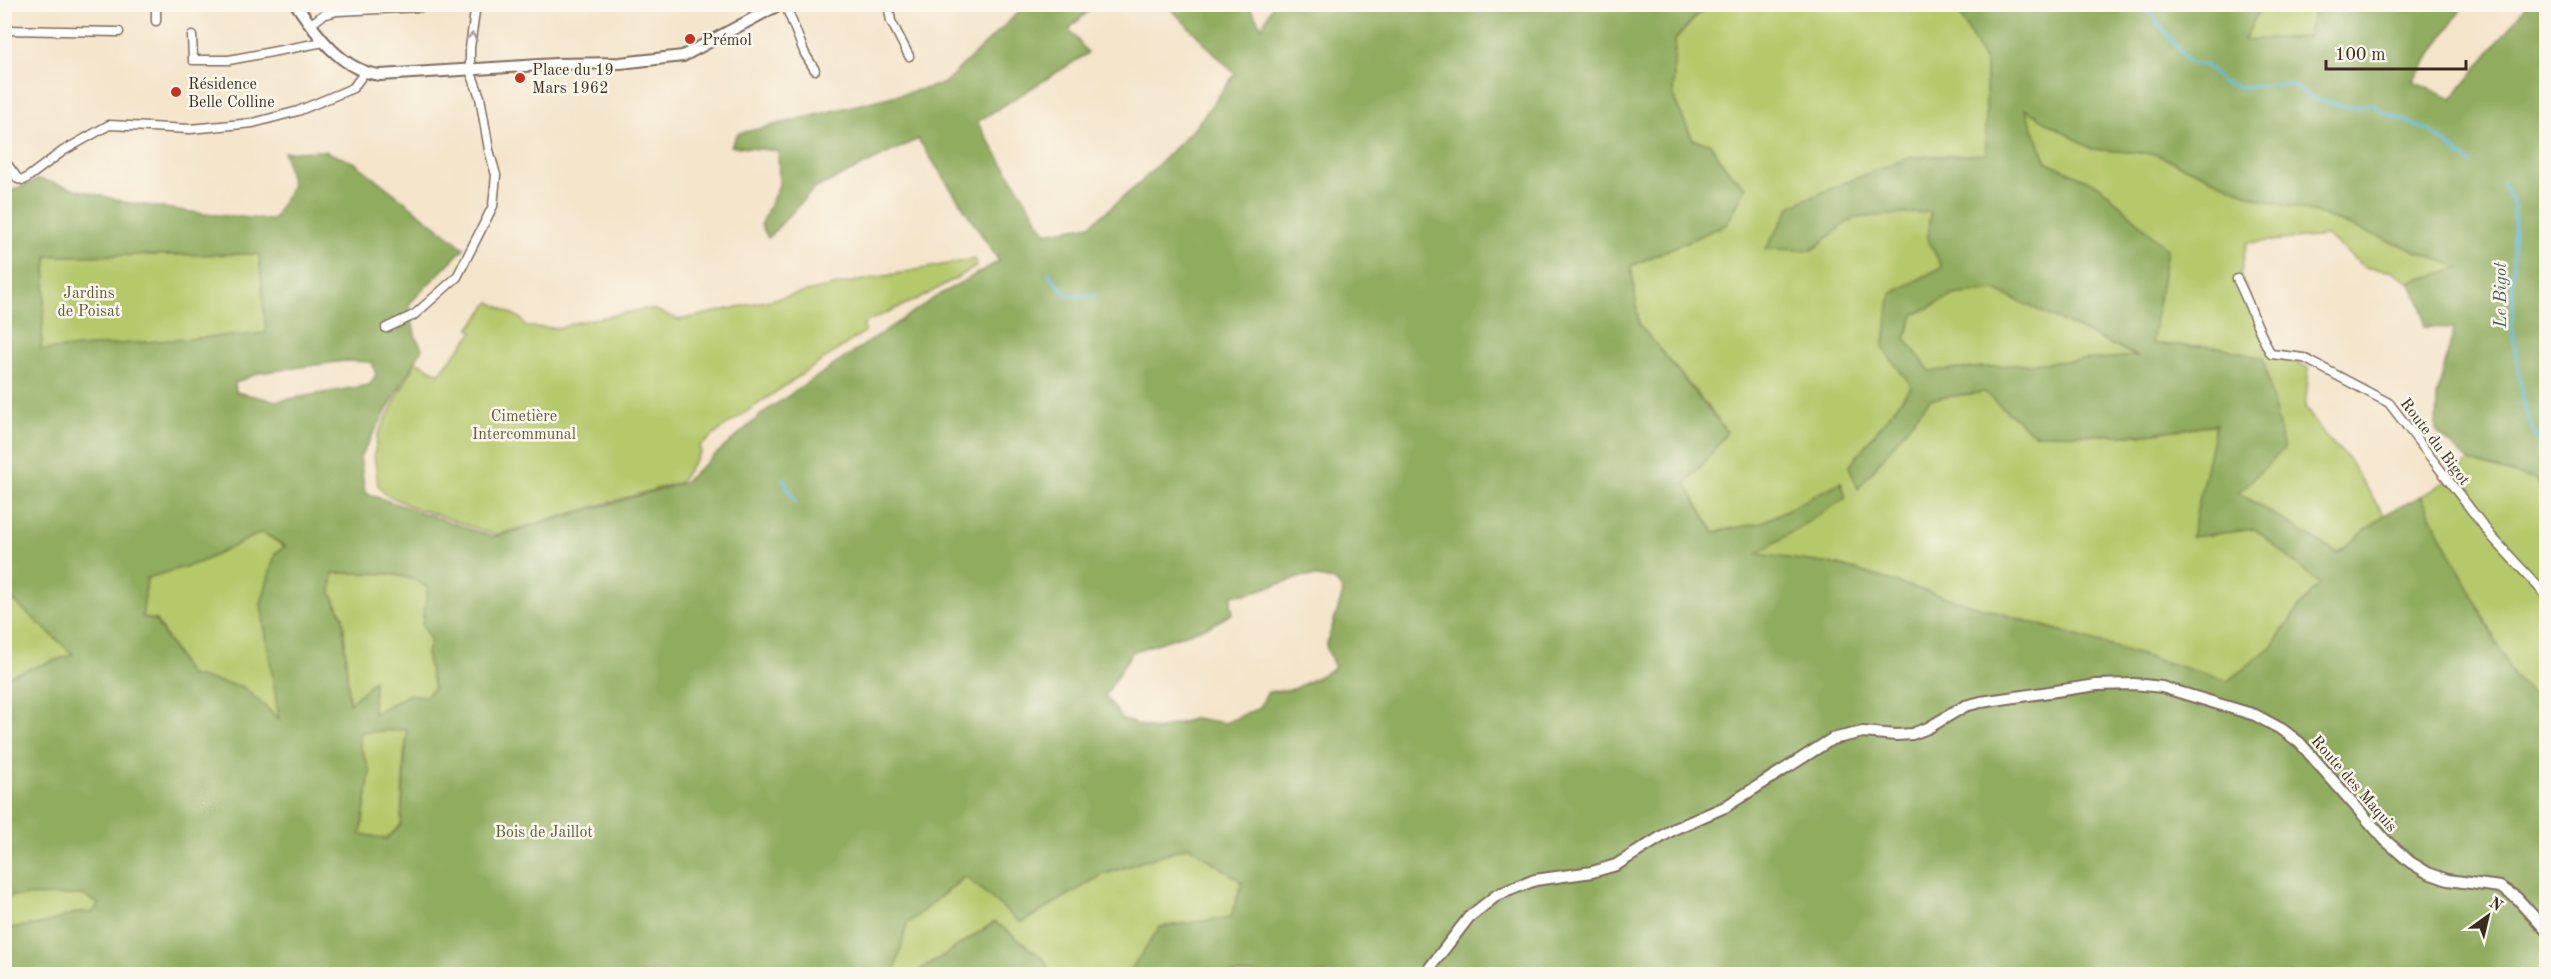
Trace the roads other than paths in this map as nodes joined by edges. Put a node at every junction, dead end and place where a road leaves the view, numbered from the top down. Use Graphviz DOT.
graph roads {
  1 [pos="156,4"];
  2 [pos="296,4"];
  3 [pos="476,4"];
  4 [pos="780,4"];
  5 [pos="785,4"];
  6 [pos="888,4"];
  7 [pos="422,7"];
  8 [pos="769,7"];
  9 [pos="156,21"];
  10 [pos="310,25"];
  11 [pos="4,30"];
  12 [pos="119,32"];
  13 [pos="192,36"];
  14 [pos="324,42"];
  15 [pos="909,56"];
  16 [pos="470,70"];
  17 [pos="815,70"];
  18 [pos="364,73"];
  19 [pos="4,160"];
  20 [pos="2237,279"];
  21 [pos="386,328"];
  22 [pos="2547,595"];
  23 [pos="2547,930"];
  24 [pos="1425,975"];
  1 -- 9 [label="street"];
  2 -- 10 [label="street"];
  16 -- 3 [label="street, one-way"];
  4 -- 8 [label="street"];
  5 -- 17 [label="street"];
  6 -- 15 [label="street"];
  7 -- 10 [label="street"];
  8 -- 16 [label="street"];
  10 -- 14 [label="street"];
  11 -- 12 [label="street"];
  13 -- 14 [label="street"];
  14 -- 18 [label="street"];
  16 -- 18 [label="street"];
  16 -- 21 [label="street"];
  18 -- 19 [label="street"];
  20 -- 22 [label="street, Route du Bigot"];
  23 -- 24 [label="street, Route des Maquis"];
}
